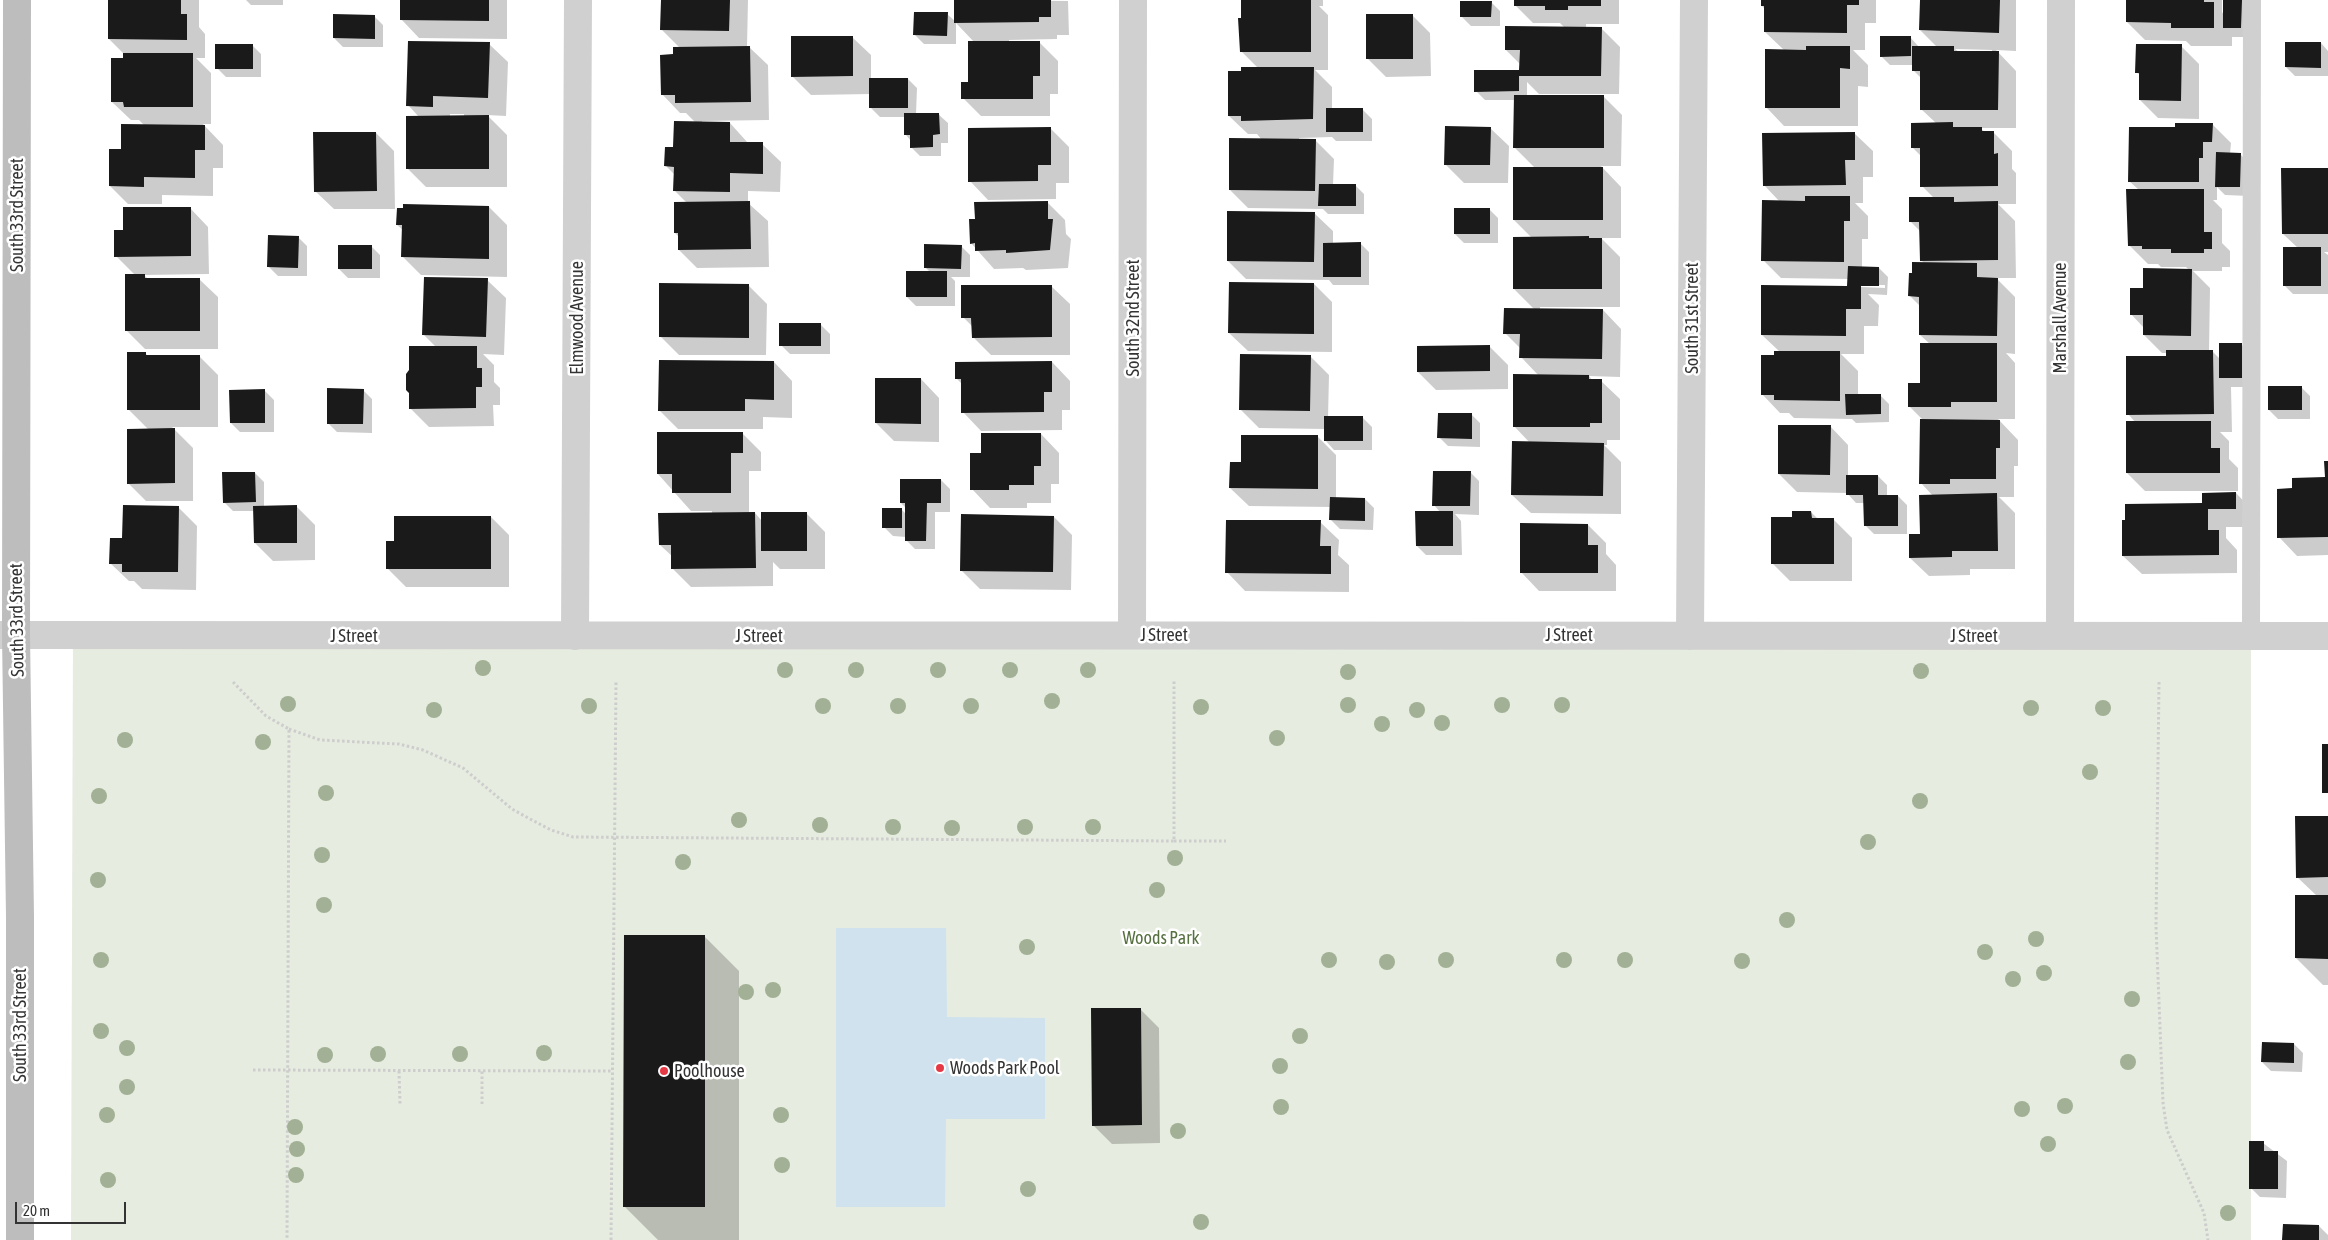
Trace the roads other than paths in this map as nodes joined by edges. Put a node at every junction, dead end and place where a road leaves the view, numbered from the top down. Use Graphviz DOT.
graph roads {
  1 [pos="17,0"];
  2 [pos="578,0"];
  3 [pos="1133,0"];
  4 [pos="1694,0"];
  5 [pos="2061,0"];
  6 [pos="2252,0"];
  7 [pos="8,635"];
  8 [pos="1132,635"];
  9 [pos="575,636"];
  10 [pos="1690,636"];
  11 [pos="2060,636"];
  12 [pos="2251,636"];
  13 [pos="2328,636"];
  14 [pos="20,1240"];
  1 -- 7 [label="main road, South 33rd Street"];
  2 -- 9 [label="street, Elmwood Avenue"];
  3 -- 8 [label="street, South 32nd Street"];
  4 -- 10 [label="street, South 31st Street"];
  5 -- 11 [label="street, Marshall Avenue"];
  6 -- 12 [label="lane"];
  7 -- 9 [label="street, J Street"];
  7 -- 14 [label="main road, South 33rd Street"];
  8 -- 9 [label="street, J Street"];
  8 -- 10 [label="street, J Street"];
  10 -- 11 [label="street, J Street"];
  11 -- 12 [label="street, J Street"];
  12 -- 13 [label="street, J Street"];
}
